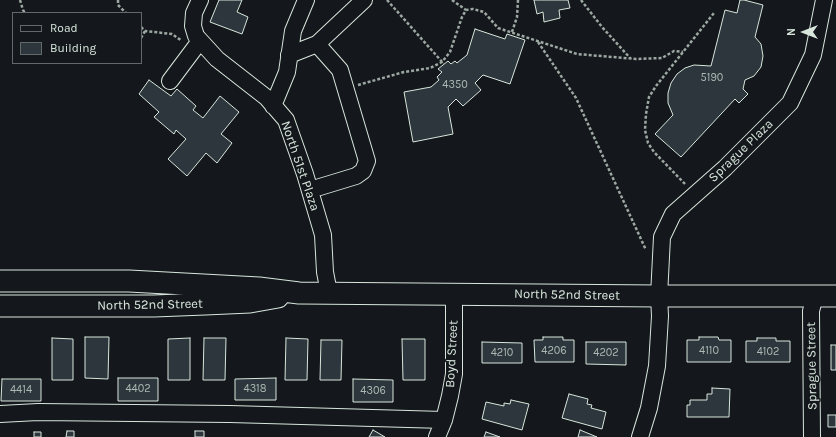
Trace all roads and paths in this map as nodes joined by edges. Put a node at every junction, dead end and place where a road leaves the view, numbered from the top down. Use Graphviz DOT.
graph roads {
  1 [pos="20,0"];
  2 [pos="118,0"];
  3 [pos="200,0"];
  4 [pos="306,0"];
  5 [pos="364,0"];
  6 [pos="387,0"];
  7 [pos="452,0"];
  8 [pos="518,0"];
  9 [pos="581,0"];
  10 [pos="824,0"];
  11 [pos="466,10"];
  12 [pos="24,12"];
  13 [pos="125,12"];
  14 [pos="714,13"];
  15 [pos="142,28"];
  16 [pos="145,31"];
  17 [pos="512,32"];
  18 [pos="142,36"];
  19 [pos="538,42"];
  20 [pos="317,44"];
  21 [pos="197,45"];
  22 [pos="683,52"];
  23 [pos="290,56"];
  24 [pos="632,59"];
  25 [pos="443,63"];
  26 [pos="170,81"];
  27 [pos="345,88"];
  28 [pos="273,106"];
  29 [pos="310,190"];
  30 [pos="695,195"];
  31 [pos="648,253"];
  32 [pos="0,281"];
  33 [pos="299,293"];
  34 [pos="329,293"];
  35 [pos="453,293"];
  36 [pos="659,296"];
  37 [pos="815,296"];
  38 [pos="836,296"];
  39 [pos="0,306"];
  40 [pos="0,414"];
  41 [pos="444,420"];
  42 [pos="437,437"];
  43 [pos="640,437"];
  44 [pos="812,437"];
  1 -- 12 [label="path"];
  2 -- 13 [label="path"];
  3 -- 21 [label="street"];
  4 -- 23 [label="street, North 51st Plaza"];
  5 -- 20 [label="street"];
  6 -- 25 [label="path"];
  7 -- 11 [label="path"];
  8 -- 17 [label="path"];
  9 -- 24 [label="path"];
  10 -- 30 [label="street, Sprague Plaza"];
  11 -- 17 [label="path"];
  11 -- 25 [label="path"];
  14 -- 22 [label="path"];
  15 -- 16 [label="path"];
  16 -- 18 [label="path"];
  16 -- 21 [label="path"];
  17 -- 19 [label="path"];
  19 -- 24 [label="path"];
  19 -- 31 [label="path"];
  20 -- 23 [label="street"];
  20 -- 27 [label="street"];
  21 -- 26 [label="street"];
  21 -- 28 [label="street"];
  22 -- 24 [label="path"];
  22 -- 30 [label="path"];
  23 -- 28 [label="street, North 51st Plaza"];
  25 -- 27 [label="path"];
  27 -- 29 [label="street"];
  28 -- 29 [label="street, North 51st Plaza"];
  29 -- 34 [label="street, North 51st Plaza"];
  30 -- 36 [label="street, Sprague Plaza"];
  32 -- 33 [label="main road, North 52nd Street"];
  33 -- 34 [label="main road, North 52nd Street"];
  33 -- 39 [label="main road, North 52nd Street"];
  34 -- 35 [label="main road, North 52nd Street"];
  35 -- 36 [label="main road, North 52nd Street"];
  35 -- 41 [label="street, Boyd Street"];
  36 -- 37 [label="main road, North 52nd Street"];
  36 -- 43 [label="street, Sprague Plaza"];
  37 -- 38 [label="main road, North 52nd Street"];
  37 -- 44 [label="street, Sprague Street"];
  40 -- 41 [label="street"];
  41 -- 42 [label="street, Boyd Street"];
}
